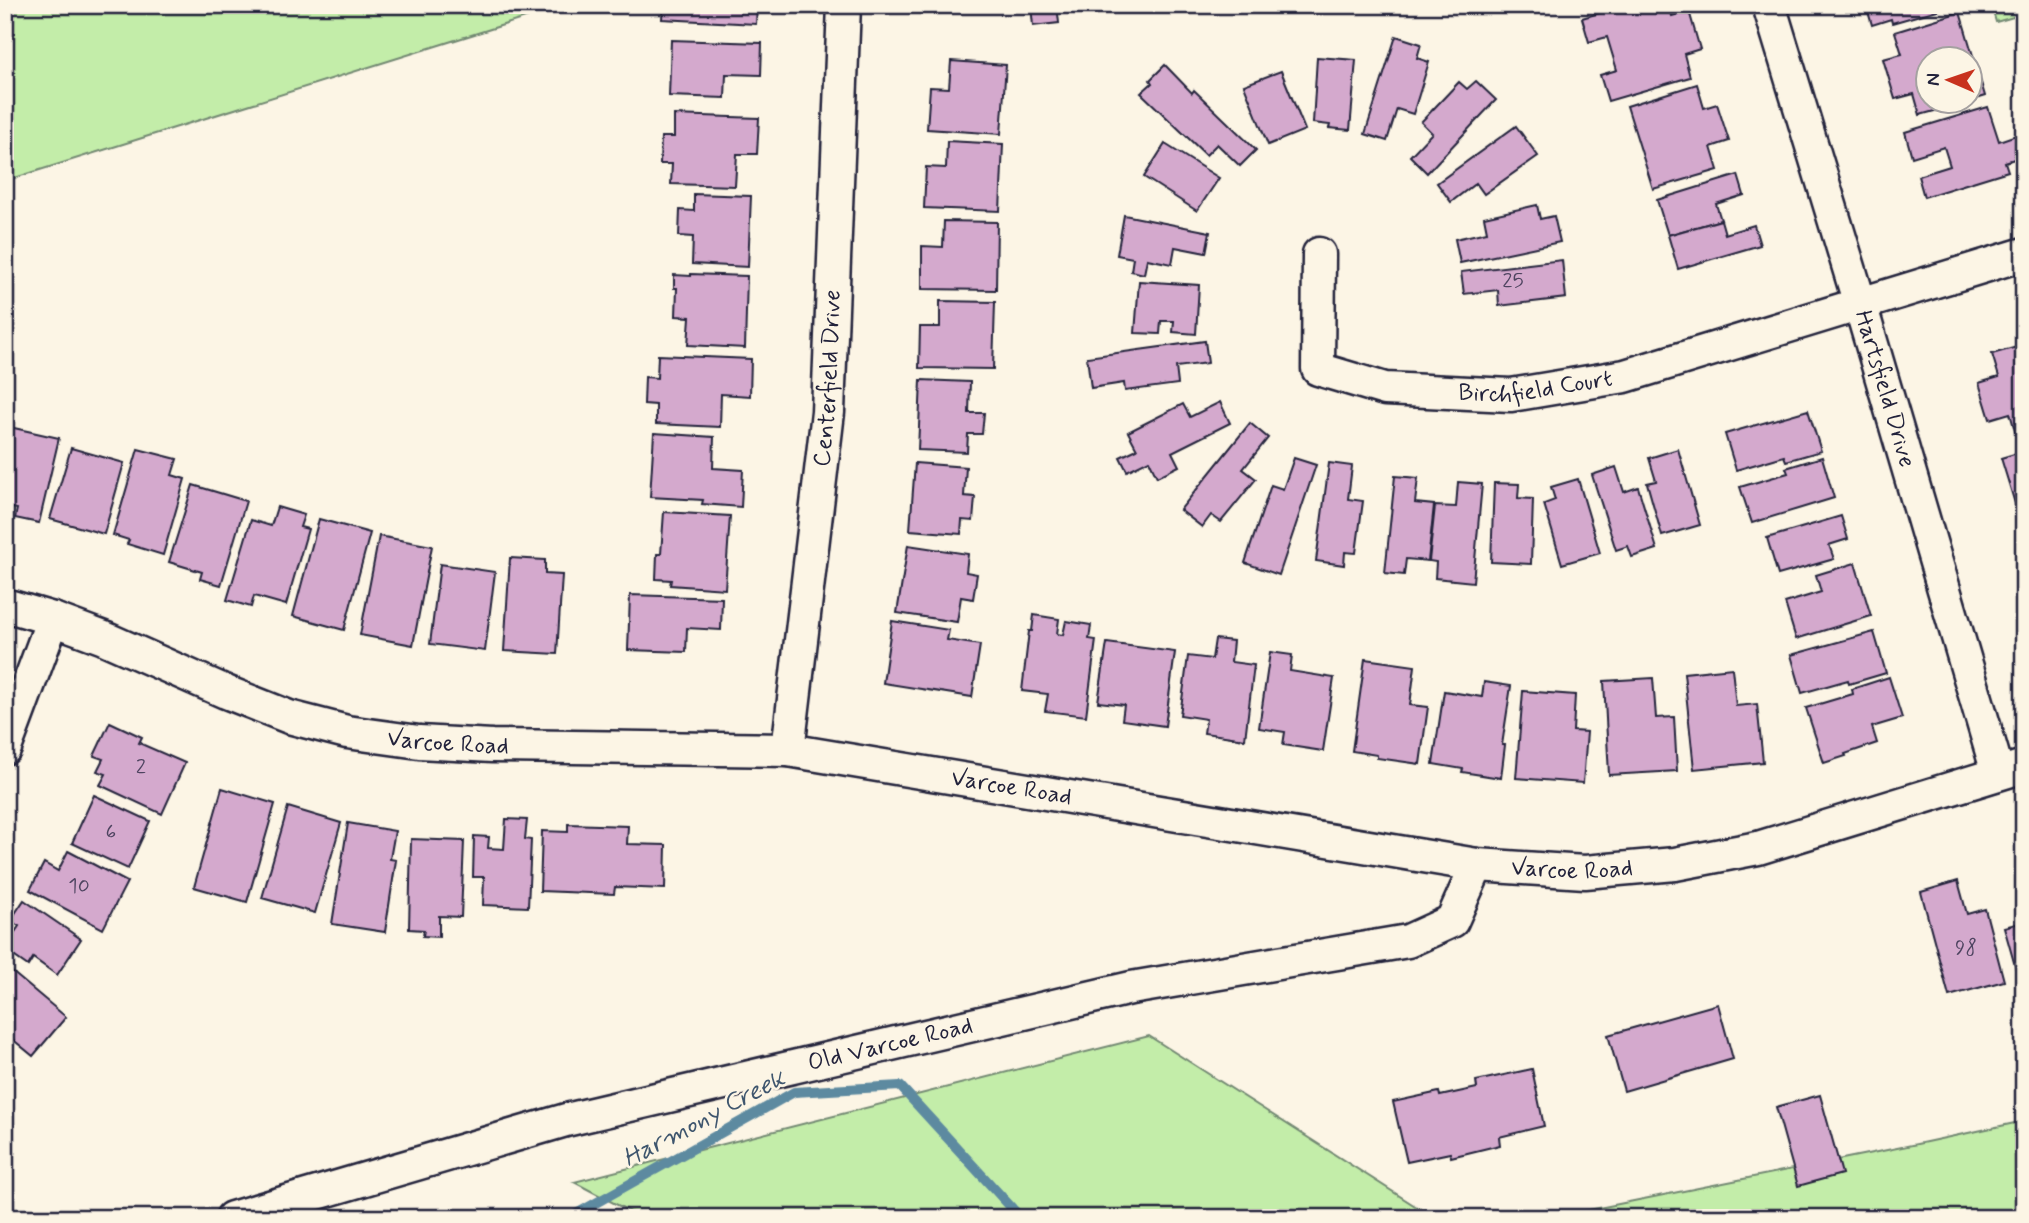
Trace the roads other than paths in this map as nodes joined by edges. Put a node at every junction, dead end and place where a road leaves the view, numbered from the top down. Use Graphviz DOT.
graph roads {
  1 [pos="844,5"];
  2 [pos="1769,5"];
  3 [pos="1319,254"];
  4 [pos="2024,254"];
  5 [pos="1860,304"];
  6 [pos="5,605"];
  7 [pos="53,619"];
  8 [pos="5,748"];
  9 [pos="788,750"];
  10 [pos="2011,769"];
  11 [pos="1477,865"];
  12 [pos="232,1218"];
  1 -- 9 [label="street, Centerfield Drive"];
  2 -- 5 [label="street, Hartsfield Drive"];
  3 -- 5 [label="street, Birchfield Court"];
  4 -- 5 [label="street"];
  5 -- 10 [label="street, Hartsfield Drive"];
  6 -- 7 [label="street, Varcoe Road"];
  7 -- 8 [label="street"];
  7 -- 9 [label="street, Varcoe Road"];
  9 -- 11 [label="street, Varcoe Road"];
  10 -- 11 [label="street, Varcoe Road"];
  11 -- 12 [label="street, Old Varcoe Road"];
}
